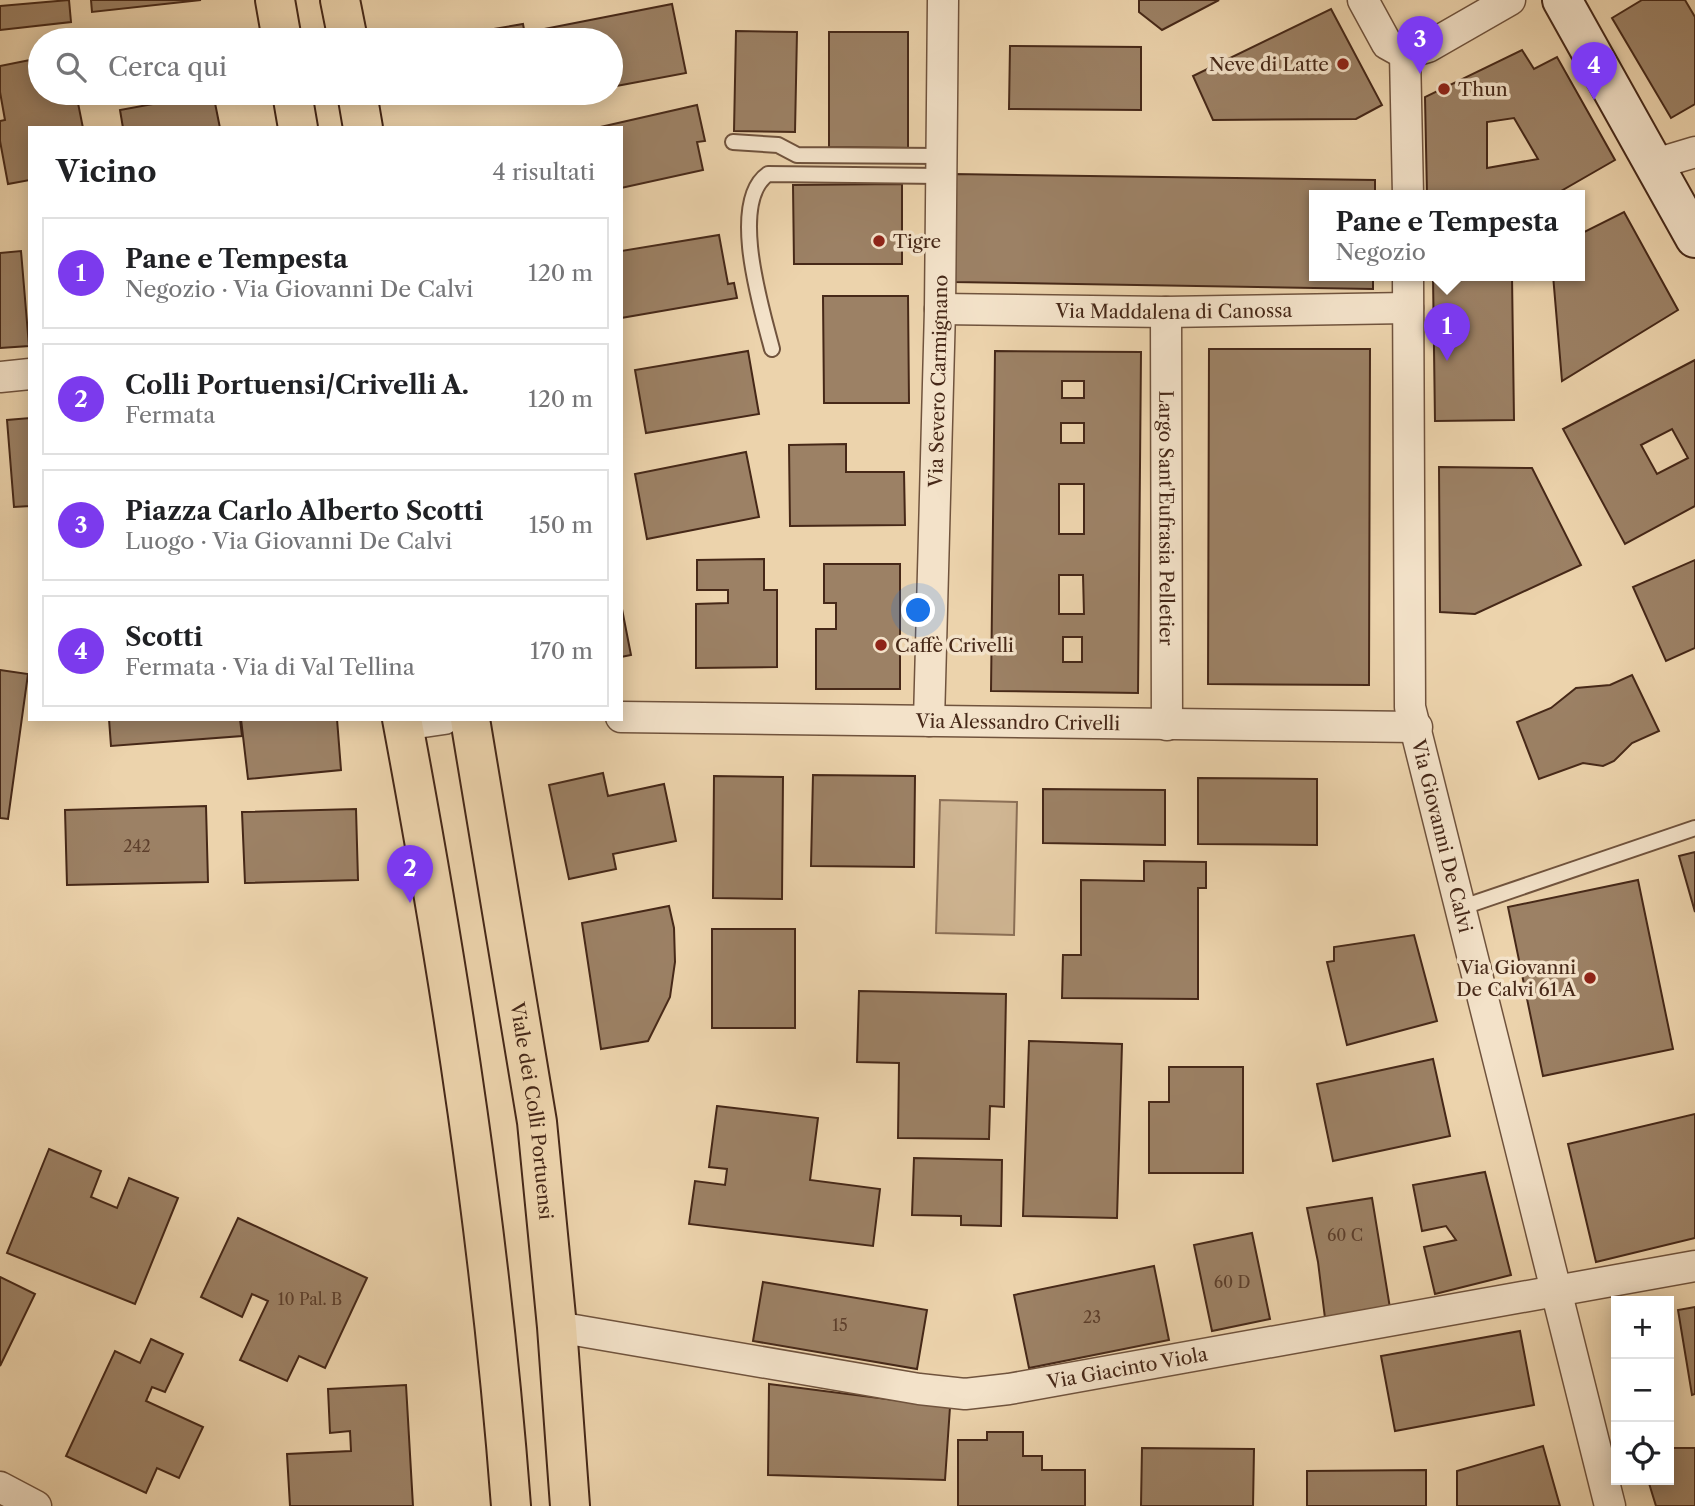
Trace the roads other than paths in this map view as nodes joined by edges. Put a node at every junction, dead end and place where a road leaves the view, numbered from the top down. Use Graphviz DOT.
graph roads {
  1 [pos="275,0"];
  2 [pos="341,0"];
  3 [pos="943,0"];
  4 [pos="1363,0"];
  5 [pos="1374,0"];
  6 [pos="1485,0"];
  7 [pos="1510,0"];
  8 [pos="1562,0"];
  9 [pos="280,28"];
  10 [pos="346,28"];
  11 [pos="1405,54"];
  12 [pos="294,105"];
  13 [pos="359,105"];
  14 [pos="298,126"];
  15 [pos="363,126"];
  16 [pos="733,142"];
  17 [pos="1695,152"];
  18 [pos="1655,164"];
  19 [pos="940,166"];
  20 [pos="1408,190"];
  21 [pos="1695,238"];
  22 [pos="1408,281"];
  23 [pos="1408,308"];
  24 [pos="940,309"];
  25 [pos="1166,312"];
  26 [pos="772,349"];
  27 [pos="28,374"];
  28 [pos="0,377"];
  29 [pos="623,717"];
  30 [pos="470,721"];
  31 [pos="929,721"];
  32 [pos="403,722"];
  33 [pos="1167,725"];
  34 [pos="1417,727"];
  35 [pos="1695,828"];
  36 [pos="1460,908"];
  37 [pos="1695,1266"];
  38 [pos="1555,1291"];
  39 [pos="557,1327"];
  40 [pos="0,1487"];
  41 [pos="36,1506"];
  42 [pos="511,1506"];
  43 [pos="570,1506"];
  44 [pos="1610,1506"];
  1 -- 9 [label="main road"];
  2 -- 10 [label="main road"];
  3 -- 19 [label="street, Via Severo Carmignano"];
  4 -- 11 [label="street"];
  5 -- 6 [label="street"];
  7 -- 11 [label="street"];
  8 -- 18 [label="street"];
  11 -- 20 [label="street"];
  12 -- 14 [label="main road"];
  13 -- 15 [label="main road"];
  16 -- 19 [label="lane"];
  17 -- 18 [label="street"];
  18 -- 21 [label="street"];
  19 -- 24 [label="street, Via Severo Carmignano"];
  19 -- 26 [label="lane"];
  22 -- 23 [label="street, Via Giovanni De Calvi"];
  23 -- 25 [label="street, Via Maddalena di Canossa"];
  23 -- 34 [label="street, Via Giovanni De Calvi"];
  24 -- 25 [label="street, Via Maddalena di Canossa"];
  24 -- 31 [label="street, Via Severo Carmignano"];
  25 -- 33 [label="street, Largo Sant'Eufrasia Pelletier"];
  27 -- 28 [label="street"];
  29 -- 31 [label="street, Via Alessandro Crivelli"];
  30 -- 39 [label="main road, Viale dei Colli Portuensi"];
  31 -- 33 [label="street, Via Alessandro Crivelli"];
  32 -- 42 [label="main road"];
  33 -- 34 [label="street, Via Alessandro Crivelli"];
  34 -- 36 [label="street, Via Giovanni De Calvi"];
  35 -- 36 [label="lane"];
  36 -- 38 [label="street, Via Giovanni De Calvi"];
  37 -- 38 [label="street, Via Giacinto Viola"];
  38 -- 39 [label="street, Via Giacinto Viola"];
  38 -- 44 [label="street, Via Giovanni De Calvi"];
  39 -- 43 [label="main road, Viale dei Colli Portuensi"];
  40 -- 41 [label="street"];
}
